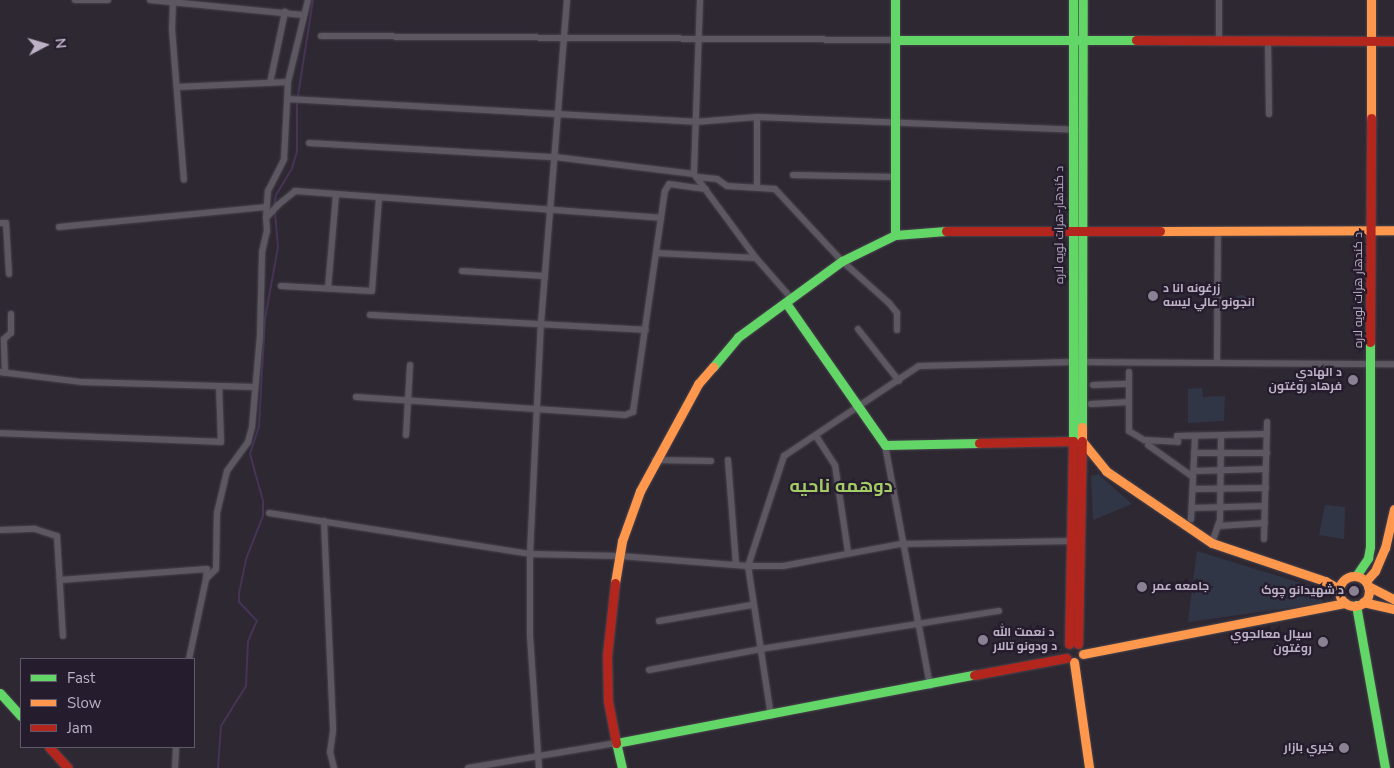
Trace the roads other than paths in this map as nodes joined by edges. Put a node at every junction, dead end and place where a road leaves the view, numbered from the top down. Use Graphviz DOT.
graph roads {
  1 [pos="75,0"];
  2 [pos="108,0"];
  3 [pos="150,0"];
  4 [pos="308,0"];
  5 [pos="567,0"];
  6 [pos="700,0"];
  7 [pos="896,0"];
  8 [pos="1073,0"];
  9 [pos="1083,0"];
  10 [pos="1219,0"];
  11 [pos="1371,0"];
  12 [pos="173,1"];
  13 [pos="285,12"];
  14 [pos="303,14"];
  15 [pos="321,36"];
  16 [pos="564,36"];
  17 [pos="698,37"];
  18 [pos="895,40"];
  19 [pos="1078,40"];
  20 [pos="1220,40"];
  21 [pos="1268,40"];
  22 [pos="1394,40"];
  23 [pos="1371,41"];
  24 [pos="288,82"];
  25 [pos="270,83"];
  26 [pos="177,88"];
  27 [pos="288,100"];
  28 [pos="558,114"];
  29 [pos="1269,114"];
  30 [pos="757,117"];
  31 [pos="695,122"];
  32 [pos="896,123"];
  33 [pos="1073,130"];
  34 [pos="1083,130"];
  35 [pos="309,143"];
  36 [pos="555,157"];
  37 [pos="793,175"];
  38 [pos="695,176"];
  39 [pos="896,177"];
  40 [pos="184,180"];
  41 [pos="757,187"];
  42 [pos="706,189"];
  43 [pos="336,194"];
  44 [pos="380,198"];
  45 [pos="265,207"];
  46 [pos="550,211"];
  47 [pos="268,216"];
  48 [pos="661,218"];
  49 [pos="0,223"];
  50 [pos="59,227"];
  51 [pos="1218,230"];
  52 [pos="1372,230"];
  53 [pos="1394,230"];
  54 [pos="1072,231"];
  55 [pos="1082,231"];
  56 [pos="895,235"];
  57 [pos="4,243"];
  58 [pos="656,253"];
  59 [pos="756,258"];
  60 [pos="842,261"];
  61 [pos="462,270"];
  62 [pos="9,274"];
  63 [pos="545,276"];
  64 [pos="281,286"];
  65 [pos="328,288"];
  66 [pos="789,301"];
  67 [pos="11,314"];
  68 [pos="370,315"];
  69 [pos="541,323"];
  70 [pos="646,330"];
  71 [pos="858,330"];
  72 [pos="897,330"];
  73 [pos="2,339"];
  74 [pos="1077,362"];
  75 [pos="1217,362"];
  76 [pos="1371,364"];
  77 [pos="1394,364"];
  78 [pos="410,365"];
  79 [pos="1129,372"];
  80 [pos="2,373"];
  81 [pos="899,381"];
  82 [pos="1129,384"];
  83 [pos="1093,385"];
  84 [pos="219,386"];
  85 [pos="254,387"];
  86 [pos="356,397"];
  87 [pos="408,400"];
  88 [pos="1129,402"];
  89 [pos="1091,404"];
  90 [pos="538,409"];
  91 [pos="858,410"];
  92 [pos="1268,422"];
  93 [pos="0,433"];
  94 [pos="1267,434"];
  95 [pos="406,435"];
  96 [pos="1221,435"];
  97 [pos="816,436"];
  98 [pos="1195,436"];
  99 [pos="1077,441"];
  100 [pos="886,445"];
  101 [pos="1148,445"];
  102 [pos="1194,453"];
  103 [pos="1221,453"];
  104 [pos="1267,453"];
  105 [pos="655,460"];
  106 [pos="728,460"];
  107 [pos="711,461"];
  108 [pos="1266,469"];
  109 [pos="1221,470"];
  110 [pos="1193,474"];
  111 [pos="1220,488"];
  112 [pos="1266,488"];
  113 [pos="1193,489"];
  114 [pos="1220,506"];
  115 [pos="1265,506"];
  116 [pos="1192,508"];
  117 [pos="1394,509"];
  118 [pos="269,513"];
  119 [pos="1191,519"];
  120 [pos="324,521"];
  121 [pos="1265,523"];
  122 [pos="1218,526"];
  123 [pos="0,530"];
  124 [pos="1264,539"];
  125 [pos="1076,541"];
  126 [pos="1212,543"];
  127 [pos="901,544"];
  128 [pos="848,552"];
  129 [pos="530,554"];
  130 [pos="620,556"];
  131 [pos="736,565"];
  132 [pos="748,566"];
  133 [pos="1356,576"];
  134 [pos="206,579"];
  135 [pos="60,580"];
  136 [pos="1367,584"];
  137 [pos="1339,589"];
  138 [pos="1394,599"];
  139 [pos="1345,603"];
  140 [pos="1360,604"];
  141 [pos="752,605"];
  142 [pos="1394,610"];
  143 [pos="999,611"];
  144 [pos="659,621"];
  145 [pos="917,622"];
  146 [pos="63,636"];
  147 [pos="1074,644"];
  148 [pos="761,649"];
  149 [pos="1083,654"];
  150 [pos="189,658"];
  151 [pos="1070,660"];
  152 [pos="649,670"];
  153 [pos="930,686"];
  154 [pos="0,693"];
  155 [pos="20,715"];
  156 [pos="771,716"];
  157 [pos="616,743"];
  158 [pos="50,748"];
  159 [pos="176,748"];
  160 [pos="537,757"];
  161 [pos="68,768"];
  162 [pos="174,768"];
  163 [pos="334,768"];
  164 [pos="468,768"];
  165 [pos="539,768"];
  166 [pos="622,768"];
  167 [pos="1088,768"];
  168 [pos="1385,768"];
  1 -- 2 [label="street"];
  3 -- 12 [label="street"];
  4 -- 14 [label="street"];
  5 -- 16 [label="street"];
  6 -- 17 [label="street"];
  7 -- 18 [label="main road"];
  8 -- 19 [label="main road, د کندهار-هرات لويه لاره"];
  9 -- 19 [label="main road, د کندهار-هرات لويه لاره"];
  10 -- 20 [label="street"];
  11 -- 23 [label="main road, د کندهار هرات لویه لاره"];
  12 -- 13 [label="street"];
  12 -- 26 [label="street"];
  13 -- 14 [label="street"];
  13 -- 25 [label="street"];
  14 -- 24 [label="street"];
  15 -- 16 [label="street"];
  16 -- 17 [label="street"];
  16 -- 28 [label="street"];
  17 -- 18 [label="street"];
  17 -- 31 [label="street"];
  18 -- 19 [label="main road"];
  18 -- 32 [label="main road"];
  19 -- 20 [label="main road"];
  19 -- 33 [label="main road, د کندهار-هرات لويه لاره"];
  19 -- 34 [label="main road, د کندهار-هرات لويه لاره"];
  20 -- 21 [label="main road"];
  21 -- 23 [label="main road"];
  21 -- 29 [label="street"];
  22 -- 23 [label="main road"];
  23 -- 52 [label="main road, د کندهار هرات لویه لاره"];
  24 -- 25 [label="street"];
  24 -- 27 [label="street"];
  25 -- 26 [label="street"];
  26 -- 40 [label="street"];
  27 -- 28 [label="street"];
  27 -- 45 [label="street"];
  28 -- 31 [label="street"];
  28 -- 36 [label="street"];
  30 -- 31 [label="street"];
  30 -- 32 [label="street"];
  30 -- 41 [label="street"];
  31 -- 38 [label="street"];
  32 -- 33 [label="street"];
  32 -- 39 [label="main road"];
  33 -- 34 [label="street"];
  33 -- 54 [label="main road, د کندهار-هرات لويه لاره"];
  34 -- 55 [label="main road, د کندهار-هرات لويه لاره"];
  35 -- 36 [label="street"];
  36 -- 38 [label="street"];
  36 -- 46 [label="street"];
  37 -- 39 [label="street"];
  38 -- 41 [label="street"];
  38 -- 42 [label="street"];
  39 -- 56 [label="main road"];
  41 -- 60 [label="street"];
  42 -- 48 [label="street"];
  42 -- 59 [label="street"];
  43 -- 44 [label="street"];
  43 -- 47 [label="street"];
  43 -- 65 [label="street"];
  44 -- 46 [label="street"];
  44 -- 65 [label="street"];
  45 -- 47 [label="street"];
  45 -- 50 [label="street"];
  46 -- 48 [label="street"];
  46 -- 63 [label="street"];
  47 -- 85 [label="street"];
  48 -- 58 [label="street"];
  49 -- 57 [label="street"];
  51 -- 52 [label="main road"];
  51 -- 55 [label="main road"];
  51 -- 75 [label="street"];
  52 -- 53 [label="main road"];
  52 -- 76 [label="main road, د کندهار هرات لویه لاره"];
  54 -- 55 [label="main road"];
  54 -- 56 [label="main road"];
  54 -- 74 [label="main road, د کندهار-هرات لويه لاره"];
  55 -- 74 [label="main road, د کندهار-هرات لويه لاره"];
  56 -- 60 [label="main road"];
  57 -- 62 [label="street"];
  58 -- 59 [label="street"];
  58 -- 70 [label="street"];
  59 -- 66 [label="street"];
  60 -- 66 [label="main road"];
  60 -- 72 [label="street"];
  61 -- 63 [label="street"];
  63 -- 69 [label="street"];
  64 -- 65 [label="street"];
  66 -- 91 [label="main road"];
  66 -- 105 [label="main road"];
  67 -- 73 [label="street"];
  68 -- 69 [label="street"];
  69 -- 70 [label="street"];
  69 -- 90 [label="street"];
  70 -- 90 [label="street"];
  71 -- 81 [label="street"];
  73 -- 80 [label="street"];
  74 -- 75 [label="street"];
  74 -- 81 [label="street"];
  74 -- 99 [label="main road, د کندهار-هرات لويه لاره"];
  75 -- 76 [label="street"];
  76 -- 77 [label="street"];
  76 -- 133 [label="main road, د کندهار هرات لویه لاره"];
  78 -- 87 [label="street"];
  79 -- 82 [label="street"];
  80 -- 84 [label="street"];
  81 -- 91 [label="street"];
  82 -- 83 [label="street"];
  82 -- 88 [label="street"];
  84 -- 85 [label="street"];
  84 -- 93 [label="street"];
  85 -- 134 [label="street"];
  86 -- 87 [label="street"];
  87 -- 90 [label="street"];
  87 -- 95 [label="street"];
  88 -- 89 [label="street"];
  88 -- 98 [label="street"];
  90 -- 129 [label="street"];
  91 -- 97 [label="street"];
  91 -- 100 [label="main road"];
  92 -- 94 [label="street"];
  94 -- 96 [label="street"];
  94 -- 104 [label="street"];
  96 -- 98 [label="street"];
  96 -- 103 [label="street"];
  97 -- 128 [label="street"];
  97 -- 132 [label="street"];
  98 -- 102 [label="street"];
  99 -- 100 [label="main road"];
  99 -- 125 [label="main road, د کندهار-هرات لويه لاره"];
  99 -- 126 [label="main road"];
  100 -- 127 [label="street"];
  101 -- 110 [label="street"];
  102 -- 103 [label="street"];
  102 -- 110 [label="street"];
  103 -- 104 [label="street"];
  103 -- 109 [label="street"];
  104 -- 108 [label="street"];
  105 -- 107 [label="street"];
  105 -- 130 [label="main road"];
  106 -- 131 [label="street"];
  108 -- 109 [label="street"];
  108 -- 112 [label="street"];
  109 -- 110 [label="street"];
  109 -- 111 [label="street"];
  110 -- 113 [label="street"];
  111 -- 112 [label="street"];
  111 -- 113 [label="street"];
  111 -- 114 [label="street"];
  112 -- 115 [label="street"];
  113 -- 116 [label="street"];
  114 -- 115 [label="street"];
  114 -- 116 [label="street"];
  114 -- 122 [label="street"];
  115 -- 121 [label="street"];
  116 -- 119 [label="street"];
  117 -- 136 [label="main road"];
  118 -- 120 [label="street"];
  120 -- 129 [label="street"];
  120 -- 163 [label="street"];
  121 -- 122 [label="street"];
  121 -- 124 [label="street"];
  122 -- 126 [label="street"];
  123 -- 135 [label="street"];
  125 -- 127 [label="street"];
  125 -- 147 [label="main road, د کندهار-هرات لويه لاره"];
  126 -- 137 [label="main road"];
  127 -- 128 [label="street"];
  127 -- 145 [label="street"];
  128 -- 132 [label="street"];
  129 -- 130 [label="street"];
  129 -- 160 [label="street"];
  130 -- 131 [label="street"];
  130 -- 157 [label="main road"];
  131 -- 132 [label="street"];
  132 -- 141 [label="street"];
  133 -- 136 [label="main road"];
  133 -- 137 [label="main road"];
  134 -- 135 [label="street"];
  134 -- 150 [label="street"];
  135 -- 146 [label="street"];
  136 -- 138 [label="main road"];
  136 -- 140 [label="main road"];
  137 -- 139 [label="main road"];
  139 -- 140 [label="main road"];
  139 -- 149 [label="main road"];
  140 -- 142 [label="main road"];
  140 -- 168 [label="main road"];
  141 -- 144 [label="street"];
  141 -- 148 [label="street"];
  143 -- 145 [label="street"];
  145 -- 148 [label="street"];
  145 -- 153 [label="street"];
  147 -- 149 [label="main road"];
  147 -- 151 [label="main road, د کندهار-هرات لويه لاره"];
  148 -- 152 [label="street"];
  148 -- 156 [label="street"];
  149 -- 151 [label="main road"];
  151 -- 153 [label="main road"];
  151 -- 167 [label="main road, د کندهار-هرات لويه لاره"];
  153 -- 156 [label="main road"];
  154 -- 155 [label="main road"];
  156 -- 157 [label="main road"];
  157 -- 160 [label="street"];
  157 -- 166 [label="main road"];
  158 -- 161 [label="main road"];
  159 -- 162 [label="street"];
  160 -- 164 [label="street"];
  160 -- 165 [label="street"];
}
